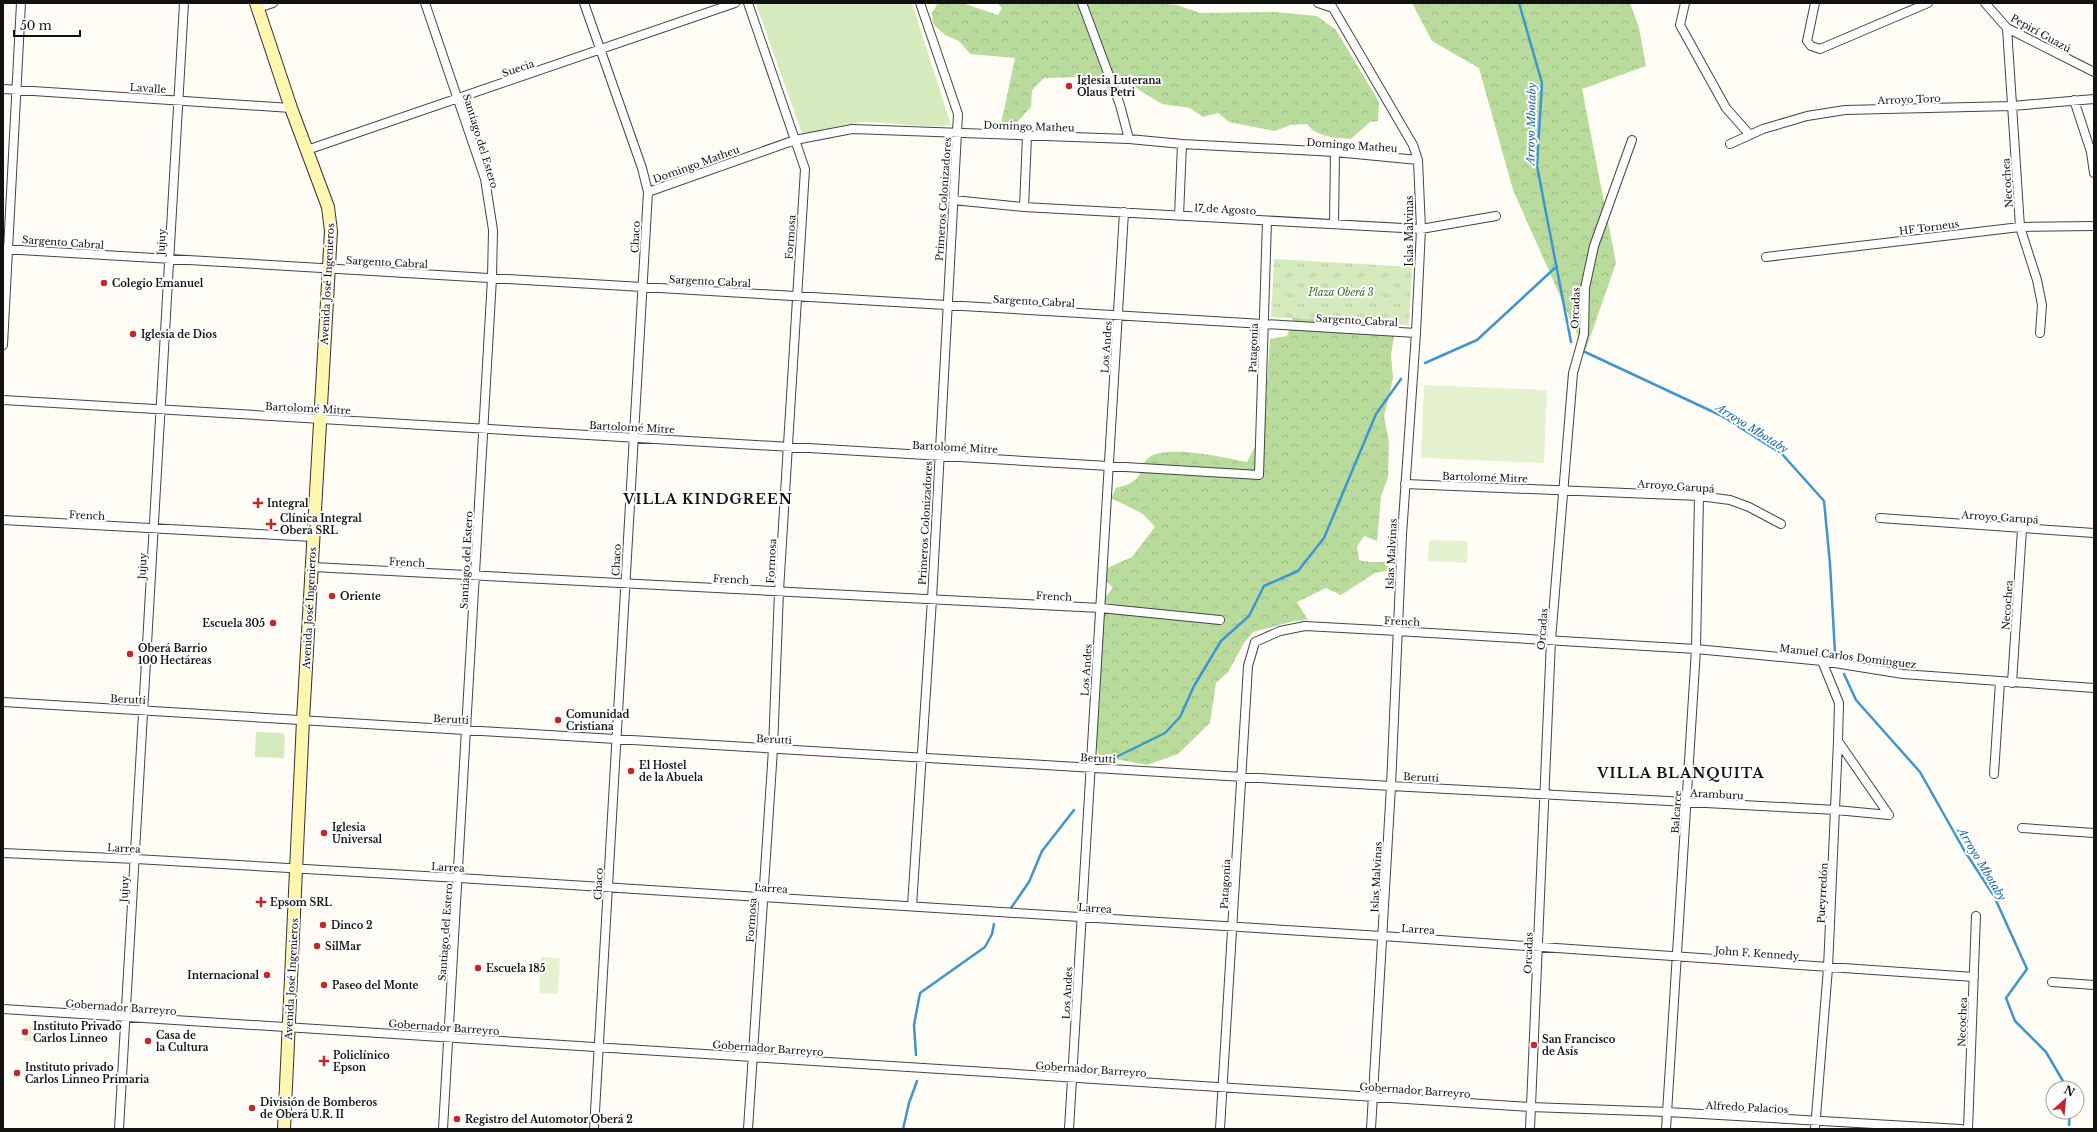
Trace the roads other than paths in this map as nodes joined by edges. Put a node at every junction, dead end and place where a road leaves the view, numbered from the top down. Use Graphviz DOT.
graph roads {
  1 [pos="21,3"];
  2 [pos="184,3"];
  3 [pos="273,3"];
  4 [pos="425,3"];
  5 [pos="584,3"];
  6 [pos="735,3"];
  7 [pos="748,3"];
  8 [pos="920,3"];
  9 [pos="1082,3"];
  10 [pos="1318,3"];
  11 [pos="1685,3"];
  12 [pos="1814,3"];
  13 [pos="1928,3"];
  14 [pos="1987,4"];
  15 [pos="1331,5"];
  16 [pos="257,6"];
  17 [pos="2007,28"];
  18 [pos="602,50"];
  19 [pos="2094,72"];
  20 [pos="3,89"];
  21 [pos="16,90"];
  22 [pos="2094,99"];
  23 [pos="179,100"];
  24 [pos="458,100"];
  25 [pos="2074,100"];
  26 [pos="2012,106"];
  27 [pos="291,108"];
  28 [pos="958,133"];
  29 [pos="1750,135"];
  30 [pos="1027,136"];
  31 [pos="1129,139"];
  32 [pos="795,140"];
  33 [pos="1632,140"];
  34 [pos="1182,144"];
  35 [pos="1730,144"];
  36 [pos="307,150"];
  37 [pos="1335,152"];
  38 [pos="1418,160"];
  39 [pos="2094,173"];
  40 [pos="648,192"];
  41 [pos="953,200"];
  42 [pos="1024,207"];
  43 [pos="1124,212"];
  44 [pos="1180,216"];
  45 [pos="1496,216"];
  46 [pos="1267,221"];
  47 [pos="1334,224"];
  48 [pos="2094,226"];
  49 [pos="2020,227"];
  50 [pos="1421,229"];
  51 [pos="5,249"];
  52 [pos="1766,257"];
  53 [pos="170,259"];
  54 [pos="329,269"];
  55 [pos="492,278"];
  56 [pos="642,287"];
  57 [pos="796,295"];
  58 [pos="947,305"];
  59 [pos="1118,316"];
  60 [pos="1264,324"];
  61 [pos="1416,333"];
  62 [pos="2040,333"];
  63 [pos="3,345"];
  64 [pos="3,400"];
  65 [pos="161,410"];
  66 [pos="320,419"];
  67 [pos="483,429"];
  68 [pos="633,437"];
  69 [pos="787,447"];
  70 [pos="939,456"];
  71 [pos="1108,466"];
  72 [pos="1259,475"];
  73 [pos="1405,484"];
  74 [pos="1563,491"];
  75 [pos="1699,496"];
  76 [pos="1880,518"];
  77 [pos="3,520"];
  78 [pos="1781,524"];
  79 [pos="154,529"];
  80 [pos="2022,529"];
  81 [pos="2094,533"];
  82 [pos="313,537"];
  83 [pos="313,567"];
  84 [pos="475,575"];
  85 [pos="625,583"];
  86 [pos="779,591"];
  87 [pos="932,599"];
  88 [pos="1100,608"];
  89 [pos="1220,620"];
  90 [pos="1397,631"];
  91 [pos="1551,640"];
  92 [pos="1255,642"];
  93 [pos="1696,649"];
  94 [pos="1822,661"];
  95 [pos="2000,682"];
  96 [pos="2012,683"];
  97 [pos="2094,688"];
  98 [pos="3,702"];
  99 [pos="145,710"];
  100 [pos="303,720"];
  101 [pos="467,730"];
  102 [pos="617,739"];
  103 [pos="1838,741"];
  104 [pos="773,749"];
  105 [pos="921,757"];
  106 [pos="1089,768"];
  107 [pos="1994,774"];
  108 [pos="1241,777"];
  109 [pos="1391,786"];
  110 [pos="1545,795"];
  111 [pos="1687,803"];
  112 [pos="1836,810"];
  113 [pos="2022,828"];
  114 [pos="2094,833"];
  115 [pos="3,853"];
  116 [pos="136,859"];
  117 [pos="297,869"];
  118 [pos="459,878"];
  119 [pos="608,887"];
  120 [pos="762,897"];
  121 [pos="912,906"];
  122 [pos="1976,916"];
  123 [pos="1081,917"];
  124 [pos="1232,927"];
  125 [pos="1382,936"];
  126 [pos="1538,948"];
  127 [pos="1675,957"];
  128 [pos="1828,968"];
  129 [pos="1974,977"];
  130 [pos="2052,982"];
  131 [pos="2094,985"];
  132 [pos="3,1009"];
  133 [pos="126,1017"];
  134 [pos="288,1028"];
  135 [pos="448,1038"];
  136 [pos="598,1047"];
  137 [pos="752,1057"];
  138 [pos="1072,1078"];
  139 [pos="1222,1087"];
  140 [pos="1373,1097"];
  141 [pos="1531,1107"];
  142 [pos="1667,1112"];
  143 [pos="1816,1125"];
  144 [pos="120,1129"];
  145 [pos="284,1129"];
  146 [pos="443,1129"];
  147 [pos="594,1129"];
  148 [pos="748,1129"];
  149 [pos="1069,1129"];
  150 [pos="1220,1129"];
  151 [pos="1371,1129"];
  152 [pos="1530,1129"];
  153 [pos="1666,1129"];
  154 [pos="1961,1129"];
  155 [pos="1968,1129"];
  1 -- 21 [label="street"];
  2 -- 23 [label="street, Jujuy"];
  3 -- 16 [label="street"];
  4 -- 24 [label="street, Santiago del Estero"];
  5 -- 18 [label="street, Chaco"];
  6 -- 18 [label="street, Suecia"];
  7 -- 32 [label="street, Formosa"];
  8 -- 28 [label="street, Primeros Colonizadores"];
  9 -- 31 [label="street"];
  10 -- 15 [label="street"];
  11 -- 29 [label="street"];
  12 -- 13 [label="street"];
  14 -- 17 [label="street, Pepirí Guazú"];
  15 -- 38 [label="street, Islas Malvinas"];
  16 -- 27 [label="main road, Avenida José Ingenieros"];
  17 -- 19 [label="street, Pepirí Guazú"];
  17 -- 26 [label="street, Necochea"];
  18 -- 24 [label="street, Suecia"];
  18 -- 40 [label="street, Chaco"];
  20 -- 21 [label="street, Lavalle"];
  21 -- 23 [label="street, Lavalle"];
  21 -- 51 [label="street"];
  22 -- 25 [label="street, Arroyo Toro"];
  23 -- 27 [label="street, Lavalle"];
  23 -- 53 [label="street, Jujuy"];
  24 -- 36 [label="street, Suecia"];
  24 -- 55 [label="street, Santiago del Estero"];
  25 -- 26 [label="street, Arroyo Toro"];
  25 -- 39 [label="street"];
  26 -- 29 [label="street, Arroyo Toro"];
  26 -- 49 [label="street, Necochea"];
  27 -- 36 [label="main road, Avenida José Ingenieros"];
  28 -- 30 [label="street, Domingo Matheu"];
  28 -- 32 [label="street, Domingo Matheu"];
  28 -- 41 [label="street, Primeros Colonizadores"];
  29 -- 35 [label="street, Arroyo Toro"];
  30 -- 31 [label="street, Domingo Matheu"];
  30 -- 42 [label="street"];
  31 -- 34 [label="street, Domingo Matheu"];
  32 -- 40 [label="street, Domingo Matheu"];
  32 -- 57 [label="street, Formosa"];
  33 -- 74 [label="street, Orcadas"];
  34 -- 37 [label="street, Domingo Matheu"];
  34 -- 44 [label="street"];
  36 -- 54 [label="main road, Avenida José Ingenieros"];
  37 -- 38 [label="street, Domingo Matheu"];
  37 -- 47 [label="street"];
  38 -- 50 [label="street, Islas Malvinas"];
  40 -- 56 [label="street, Chaco"];
  41 -- 42 [label="street, 17 de Agosto"];
  41 -- 58 [label="street, Primeros Colonizadores"];
  42 -- 43 [label="street, 17 de Agosto"];
  43 -- 44 [label="street, 17 de Agosto"];
  43 -- 59 [label="street, Los Andes"];
  44 -- 46 [label="street, 17 de Agosto"];
  45 -- 50 [label="street, 17 de Agosto"];
  46 -- 47 [label="street, 17 de Agosto"];
  46 -- 60 [label="street, Patagonia"];
  47 -- 50 [label="street, 17 de Agosto"];
  48 -- 49 [label="street, HF Torneus"];
  49 -- 52 [label="street, HF Torneus"];
  49 -- 62 [label="street, Necochea"];
  50 -- 61 [label="street, Islas Malvinas"];
  51 -- 53 [label="street, Sargento Cabral"];
  51 -- 63 [label="street"];
  53 -- 54 [label="street, Sargento Cabral"];
  53 -- 65 [label="street, Jujuy"];
  54 -- 55 [label="street, Sargento Cabral"];
  54 -- 66 [label="main road, Avenida José Ingenieros"];
  55 -- 56 [label="street, Sargento Cabral"];
  55 -- 67 [label="street, Santiago del Estero"];
  56 -- 57 [label="street, Sargento Cabral"];
  56 -- 68 [label="street, Chaco"];
  57 -- 58 [label="street, Sargento Cabral"];
  57 -- 69 [label="street, Formosa"];
  58 -- 59 [label="street, Sargento Cabral"];
  58 -- 70 [label="street, Primeros Colonizadores"];
  59 -- 60 [label="street, Sargento Cabral"];
  59 -- 71 [label="street, Los Andes"];
  60 -- 61 [label="street, Sargento Cabral"];
  60 -- 72 [label="street, Patagonia"];
  61 -- 73 [label="street, Islas Malvinas"];
  64 -- 65 [label="street, Bartolomé Mitre"];
  65 -- 66 [label="street, Bartolomé Mitre"];
  65 -- 79 [label="street, Jujuy"];
  66 -- 67 [label="street, Bartolomé Mitre"];
  66 -- 82 [label="main road, Avenida José Ingenieros"];
  67 -- 68 [label="street, Bartolomé Mitre"];
  67 -- 84 [label="street, Santiago del Estero"];
  68 -- 69 [label="street, Bartolomé Mitre"];
  68 -- 85 [label="street, Chaco"];
  69 -- 70 [label="street, Bartolomé Mitre"];
  69 -- 86 [label="street, Formosa"];
  70 -- 71 [label="street, Bartolomé Mitre"];
  70 -- 87 [label="street, Primeros Colonizadores"];
  71 -- 72 [label="street, Bartolomé Mitre"];
  71 -- 88 [label="street, Los Andes"];
  73 -- 74 [label="street, Bartolomé Mitre"];
  73 -- 90 [label="street, Islas Malvinas"];
  74 -- 75 [label="street, Arroyo Garupá"];
  74 -- 91 [label="street, Orcadas"];
  75 -- 78 [label="street, Arroyo Garupá"];
  75 -- 93 [label="street, Balcarce"];
  76 -- 80 [label="street, Arroyo Garupá"];
  77 -- 79 [label="street, French"];
  79 -- 82 [label="street, French"];
  79 -- 99 [label="street, Jujuy"];
  80 -- 81 [label="street, Arroyo Garupá"];
  80 -- 96 [label="street, Necochea"];
  82 -- 83 [label="main road, Avenida José Ingenieros"];
  83 -- 84 [label="street, French"];
  83 -- 100 [label="main road, Avenida José Ingenieros"];
  84 -- 85 [label="street, French"];
  84 -- 101 [label="street, Santiago del Estero"];
  85 -- 86 [label="street, French"];
  85 -- 102 [label="street, Chaco"];
  86 -- 87 [label="street, French"];
  86 -- 104 [label="street, Formosa"];
  87 -- 88 [label="street, French"];
  87 -- 105 [label="street, Primeros Colonizadores"];
  88 -- 89 [label="street, French"];
  88 -- 106 [label="street, Los Andes"];
  90 -- 91 [label="street, French"];
  90 -- 92 [label="street, French"];
  90 -- 109 [label="street, Islas Malvinas"];
  91 -- 93 [label="street, Manuel Carlos Dominguez"];
  91 -- 110 [label="street, Orcadas"];
  92 -- 108 [label="street, Patagonia"];
  93 -- 94 [label="street, Manuel Carlos Dominguez"];
  93 -- 111 [label="street, Balcarce"];
  94 -- 95 [label="street, Manuel Carlos Dominguez"];
  94 -- 103 [label="street, Pueyrredón"];
  95 -- 96 [label="street, Manuel Carlos Dominguez"];
  95 -- 107 [label="street"];
  96 -- 97 [label="street, Manuel Carlos Dominguez"];
  98 -- 99 [label="street, Berutti"];
  99 -- 100 [label="street, Berutti"];
  99 -- 116 [label="street, Jujuy"];
  100 -- 101 [label="street, Berutti"];
  100 -- 117 [label="main road, Avenida José Ingenieros"];
  101 -- 102 [label="street, Berutti"];
  101 -- 118 [label="street, Santiago del Estero"];
  102 -- 104 [label="street, Berutti"];
  102 -- 119 [label="street, Chaco"];
  103 -- 112 [label="street, Pueyrredón"];
  103 -- 112 [label="street, Aramburu"];
  104 -- 105 [label="street, Berutti"];
  104 -- 120 [label="street, Formosa"];
  105 -- 106 [label="street, Berutti"];
  105 -- 121 [label="street, Primeros Colonizadores"];
  106 -- 108 [label="street, Berutti"];
  106 -- 123 [label="street, Los Andes"];
  108 -- 109 [label="street, Berutti"];
  108 -- 124 [label="street, Patagonia"];
  109 -- 110 [label="street, Berutti"];
  109 -- 125 [label="street, Islas Malvinas"];
  110 -- 111 [label="street, Aramburu"];
  110 -- 126 [label="street, Orcadas"];
  111 -- 112 [label="street, Aramburu"];
  111 -- 127 [label="street, Balcarce"];
  112 -- 128 [label="street, Pueyrredón"];
  113 -- 114 [label="street"];
  115 -- 116 [label="street, Larrea"];
  116 -- 117 [label="street, Larrea"];
  116 -- 133 [label="street, Jujuy"];
  117 -- 118 [label="street, Larrea"];
  117 -- 134 [label="main road, Avenida José Ingenieros"];
  118 -- 119 [label="street, Larrea"];
  118 -- 135 [label="street, Santiago del Estero"];
  119 -- 120 [label="street, Larrea"];
  119 -- 136 [label="street, Chaco"];
  120 -- 121 [label="street, Larrea"];
  120 -- 137 [label="street, Formosa"];
  121 -- 123 [label="street, Larrea"];
  122 -- 129 [label="street, Necochea"];
  123 -- 124 [label="street, Larrea"];
  123 -- 138 [label="street, Los Andes"];
  124 -- 125 [label="street, Larrea"];
  124 -- 139 [label="street, Patagonia"];
  125 -- 126 [label="street, Larrea"];
  125 -- 140 [label="street, Islas Malvinas"];
  126 -- 127 [label="street, John F. Kennedy"];
  126 -- 141 [label="street, Orcadas"];
  127 -- 128 [label="street, John F. Kennedy"];
  127 -- 142 [label="street, Balcarce"];
  128 -- 129 [label="street, John F. Kennedy"];
  128 -- 143 [label="street, Pueyrredón"];
  129 -- 155 [label="street, Necochea"];
  130 -- 131 [label="street"];
  132 -- 133 [label="street, Gobernador Barreyro"];
  133 -- 134 [label="street, Gobernador Barreyro"];
  133 -- 144 [label="street, Jujuy"];
  134 -- 135 [label="street, Gobernador Barreyro"];
  134 -- 145 [label="main road, Avenida José Ingenieros"];
  135 -- 136 [label="street, Gobernador Barreyro"];
  135 -- 146 [label="street, Santiago del Estero"];
  136 -- 137 [label="street, Gobernador Barreyro"];
  136 -- 147 [label="street, Chaco"];
  137 -- 138 [label="street, Gobernador Barreyro"];
  137 -- 148 [label="street, Formosa"];
  138 -- 139 [label="street, Gobernador Barreyro"];
  138 -- 149 [label="street, Los Andes"];
  139 -- 140 [label="street, Gobernador Barreyro"];
  139 -- 150 [label="street, Patagonia"];
  140 -- 141 [label="street, Gobernador Barreyro"];
  140 -- 151 [label="street, Islas Malvinas"];
  141 -- 142 [label="street, Alfredo Palacios"];
  141 -- 152 [label="street, Orcadas"];
  142 -- 143 [label="street, Alfredo Palacios"];
  142 -- 153 [label="street, Balcarce"];
  143 -- 154 [label="street, Alfredo Palacios"];
}
